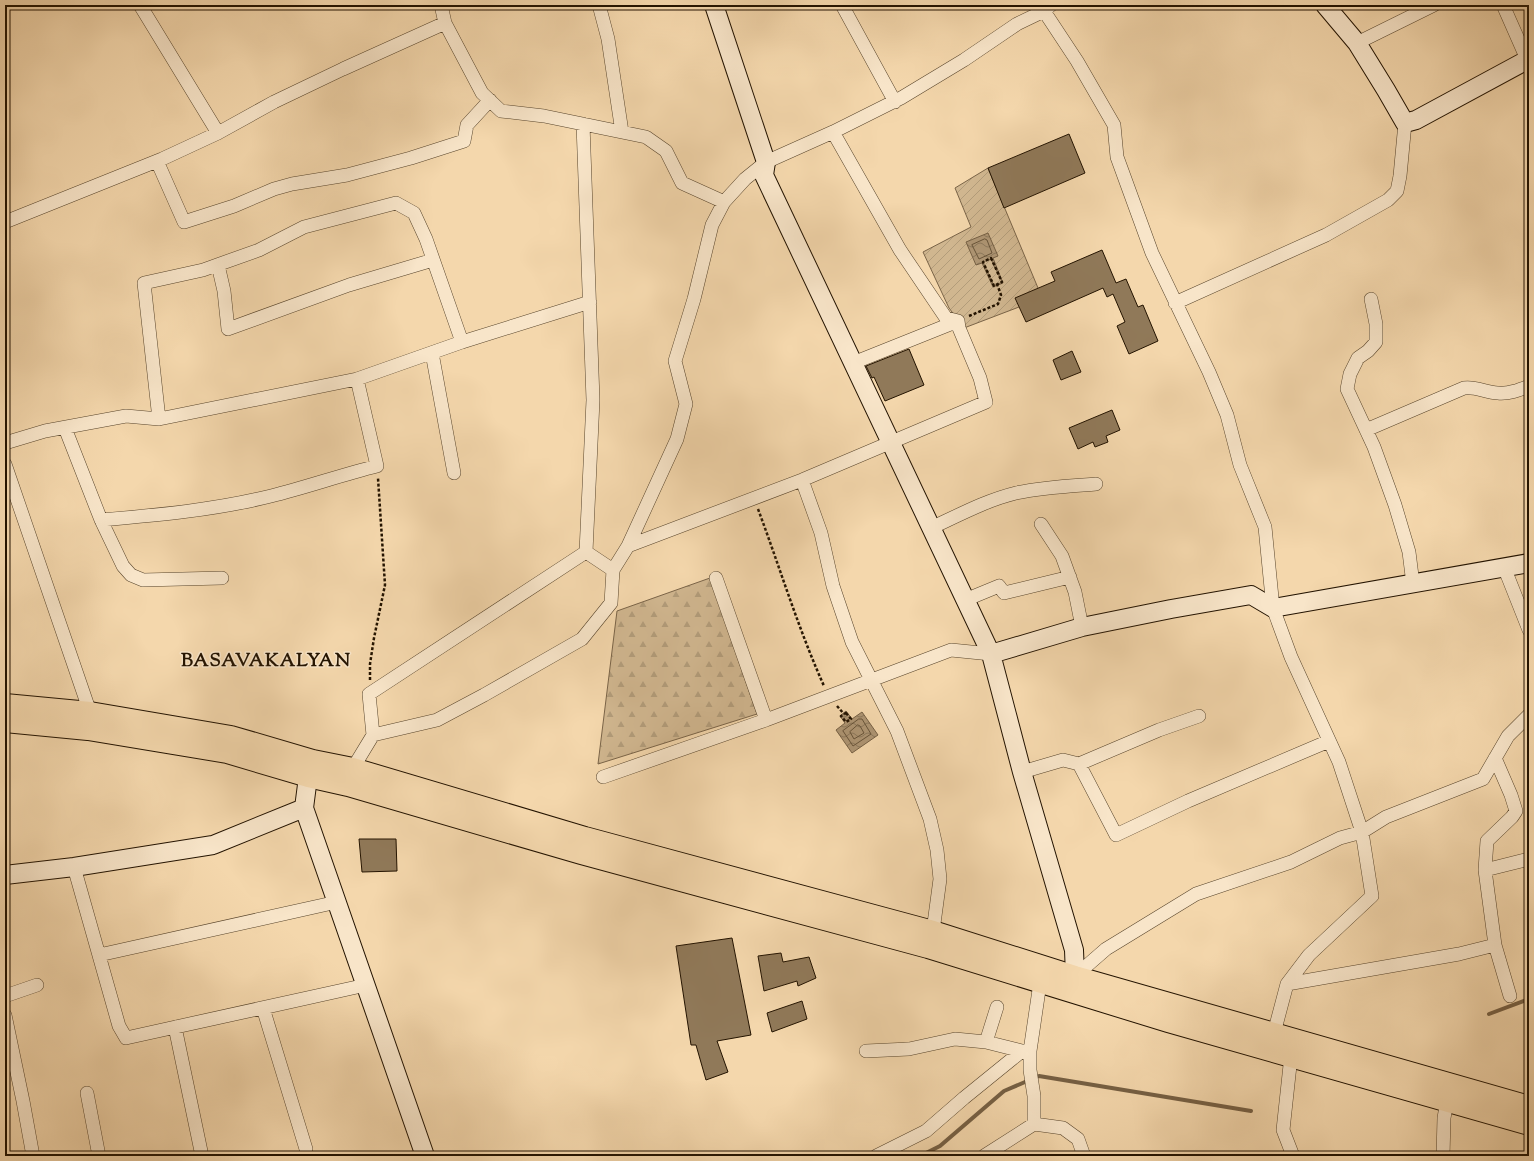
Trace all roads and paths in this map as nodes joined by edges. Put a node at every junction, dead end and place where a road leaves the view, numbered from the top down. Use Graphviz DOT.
graph roads {
  1 [pos="140,5"];
  2 [pos="441,5"];
  3 [pos="599,5"];
  4 [pos="714,5"];
  5 [pos="842,5"];
  6 [pos="1324,5"];
  7 [pos="1434,5"];
  8 [pos="1503,5"];
  9 [pos="1047,8"];
  10 [pos="445,23"];
  11 [pos="1357,43"];
  12 [pos="1528,61"];
  13 [pos="490,100"];
  14 [pos="895,102"];
  15 [pos="1405,123"];
  16 [pos="584,124"];
  17 [pos="622,132"];
  18 [pos="833,132"];
  19 [pos="218,133"];
  20 [pos="157,161"];
  21 [pos="766,162"];
  22 [pos="724,202"];
  23 [pos="5,222"];
  24 [pos="433,260"];
  25 [pos="218,265"];
  26 [pos="997,284"];
  27 [pos="1371,299"];
  28 [pos="590,302"];
  29 [pos="1175,303"];
  30 [pos="958,321"];
  31 [pos="462,342"];
  32 [pos="432,353"];
  33 [pos="853,363"];
  34 [pos="357,380"];
  35 [pos="1529,386"];
  36 [pos="158,420"];
  37 [pos="65,428"];
  38 [pos="1366,430"];
  39 [pos="5,443"];
  40 [pos="891,443"];
  41 [pos="5,464"];
  42 [pos="377,466"];
  43 [pos="454,472"];
  44 [pos="802,480"];
  45 [pos="1096,484"];
  46 [pos="754,499"];
  47 [pos="101,520"];
  48 [pos="1041,524"];
  49 [pos="931,528"];
  50 [pos="628,546"];
  51 [pos="586,552"];
  52 [pos="1529,562"];
  53 [pos="1504,567"];
  54 [pos="613,570"];
  55 [pos="1070,577"];
  56 [pos="222,578"];
  57 [pos="716,578"];
  58 [pos="1413,584"];
  59 [pos="965,600"];
  60 [pos="1273,608"];
  61 [pos="1082,627"];
  62 [pos="1529,630"];
  63 [pos="991,654"];
  64 [pos="872,679"];
  65 [pos="369,694"];
  66 [pos="829,696"];
  67 [pos="5,704"];
  68 [pos="844,714"];
  69 [pos="1199,716"];
  70 [pos="1529,716"];
  71 [pos="766,720"];
  72 [pos="89,721"];
  73 [pos="5,722"];
  74 [pos="373,735"];
  75 [pos="1329,741"];
  76 [pos="1495,758"];
  77 [pos="1079,764"];
  78 [pos="310,768"];
  79 [pos="1022,772"];
  80 [pos="350,777"];
  81 [pos="603,777"];
  82 [pos="304,808"];
  83 [pos="1362,832"];
  84 [pos="1529,859"];
  85 [pos="74,867"];
  86 [pos="1485,870"];
  87 [pos="5,874"];
  88 [pos="337,902"];
  89 [pos="933,931"];
  90 [pos="1495,945"];
  91 [pos="99,955"];
  92 [pos="1040,983"];
  93 [pos="1072,984"];
  94 [pos="1287,984"];
  95 [pos="38,985"];
  96 [pos="366,985"];
  97 [pos="5,996"];
  98 [pos="1510,996"];
  99 [pos="997,1007"];
  100 [pos="263,1008"];
  101 [pos="5,1015"];
  102 [pos="175,1027"];
  103 [pos="1274,1033"];
  104 [pos="986,1042"];
  105 [pos="866,1051"];
  106 [pos="1026,1051"];
  107 [pos="1291,1056"];
  108 [pos="87,1093"];
  109 [pos="1447,1101"];
  110 [pos="1529,1106"];
  111 [pos="1034,1124"];
  112 [pos="1529,1125"];
  113 [pos="306,1149"];
  114 [pos="33,1156"];
  115 [pos="99,1156"];
  116 [pos="202,1156"];
  117 [pos="425,1156"];
  118 [pos="876,1156"];
  119 [pos="984,1156"];
  120 [pos="1084,1156"];
  121 [pos="1293,1156"];
  122 [pos="1443,1156"];
  1 -- 19 [label="street"];
  2 -- 10 [label="street"];
  3 -- 17 [label="street"];
  4 -- 21 [label="street"];
  5 -- 14 [label="street"];
  6 -- 11 [label="street"];
  7 -- 11 [label="street"];
  8 -- 12 [label="street"];
  9 -- 14 [label="street"];
  9 -- 29 [label="street"];
  10 -- 13 [label="street"];
  10 -- 19 [label="street"];
  11 -- 15 [label="street"];
  12 -- 15 [label="street"];
  13 -- 16 [label="street"];
  13 -- 20 [label="street"];
  14 -- 18 [label="street"];
  15 -- 29 [label="street"];
  16 -- 17 [label="street"];
  16 -- 28 [label="street"];
  17 -- 22 [label="street"];
  18 -- 21 [label="street"];
  18 -- 30 [label="street"];
  19 -- 20 [label="street"];
  20 -- 23 [label="street"];
  21 -- 22 [label="street"];
  21 -- 33 [label="street"];
  22 -- 50 [label="street"];
  24 -- 25 [label="street"];
  24 -- 25 [label="street"];
  24 -- 31 [label="street"];
  25 -- 36 [label="street"];
  26 -- 26 [label="path"];
  26 -- 30 [label="path"];
  27 -- 38 [label="street"];
  28 -- 31 [label="street"];
  28 -- 51 [label="street"];
  29 -- 60 [label="street"];
  30 -- 33 [label="street"];
  30 -- 40 [label="street"];
  31 -- 32 [label="street"];
  32 -- 34 [label="street"];
  32 -- 43 [label="street"];
  33 -- 40 [label="street"];
  34 -- 36 [label="street"];
  34 -- 42 [label="street"];
  35 -- 38 [label="street"];
  36 -- 37 [label="street"];
  37 -- 39 [label="street"];
  37 -- 47 [label="street"];
  38 -- 58 [label="street"];
  40 -- 44 [label="street"];
  40 -- 49 [label="street"];
  41 -- 72 [label="street"];
  42 -- 47 [label="street"];
  42 -- 65 [label="path"];
  44 -- 46 [label="street"];
  44 -- 64 [label="street"];
  45 -- 49 [label="street"];
  46 -- 50 [label="street"];
  46 -- 66 [label="path"];
  47 -- 56 [label="street"];
  48 -- 55 [label="street"];
  49 -- 59 [label="street"];
  50 -- 54 [label="street"];
  51 -- 54 [label="street"];
  51 -- 65 [label="street"];
  52 -- 53 [label="street"];
  53 -- 58 [label="street"];
  53 -- 62 [label="street"];
  54 -- 74 [label="street"];
  55 -- 59 [label="street"];
  55 -- 61 [label="street"];
  57 -- 71 [label="street"];
  58 -- 60 [label="street"];
  59 -- 63 [label="street"];
  60 -- 61 [label="street"];
  60 -- 75 [label="street"];
  61 -- 63 [label="street"];
  63 -- 64 [label="street"];
  63 -- 79 [label="street"];
  64 -- 66 [label="street"];
  64 -- 89 [label="street"];
  65 -- 74 [label="street"];
  66 -- 68 [label="path"];
  66 -- 71 [label="street"];
  67 -- 72 [label="main road"];
  69 -- 77 [label="street"];
  70 -- 76 [label="street"];
  71 -- 81 [label="street"];
  72 -- 73 [label="main road"];
  72 -- 78 [label="main road"];
  74 -- 80 [label="street"];
  75 -- 77 [label="street"];
  75 -- 83 [label="street"];
  76 -- 83 [label="street"];
  76 -- 86 [label="street"];
  77 -- 79 [label="street"];
  78 -- 80 [label="main road"];
  78 -- 82 [label="street"];
  79 -- 93 [label="street"];
  80 -- 89 [label="main road"];
  80 -- 92 [label="main road"];
  82 -- 85 [label="street"];
  82 -- 88 [label="street"];
  83 -- 93 [label="street"];
  83 -- 94 [label="street"];
  84 -- 86 [label="street"];
  85 -- 87 [label="street"];
  85 -- 91 [label="street"];
  86 -- 90 [label="street"];
  88 -- 91 [label="street"];
  88 -- 96 [label="street"];
  89 -- 93 [label="main road"];
  90 -- 94 [label="street"];
  90 -- 98 [label="street"];
  91 -- 102 [label="street"];
  92 -- 93 [label="main road"];
  92 -- 106 [label="street"];
  93 -- 103 [label="main road"];
  93 -- 107 [label="main road"];
  94 -- 103 [label="street"];
  95 -- 97 [label="street"];
  96 -- 100 [label="street"];
  96 -- 117 [label="street"];
  99 -- 104 [label="street"];
  100 -- 102 [label="street"];
  100 -- 113 [label="street"];
  101 -- 114 [label="street"];
  102 -- 116 [label="street"];
  103 -- 110 [label="main road"];
  104 -- 105 [label="street"];
  104 -- 106 [label="street"];
  106 -- 111 [label="street"];
  106 -- 118 [label="street"];
  107 -- 109 [label="main road"];
  107 -- 121 [label="street"];
  108 -- 115 [label="street"];
  109 -- 112 [label="main road"];
  109 -- 122 [label="street"];
  111 -- 119 [label="street"];
  111 -- 120 [label="street"];
}
